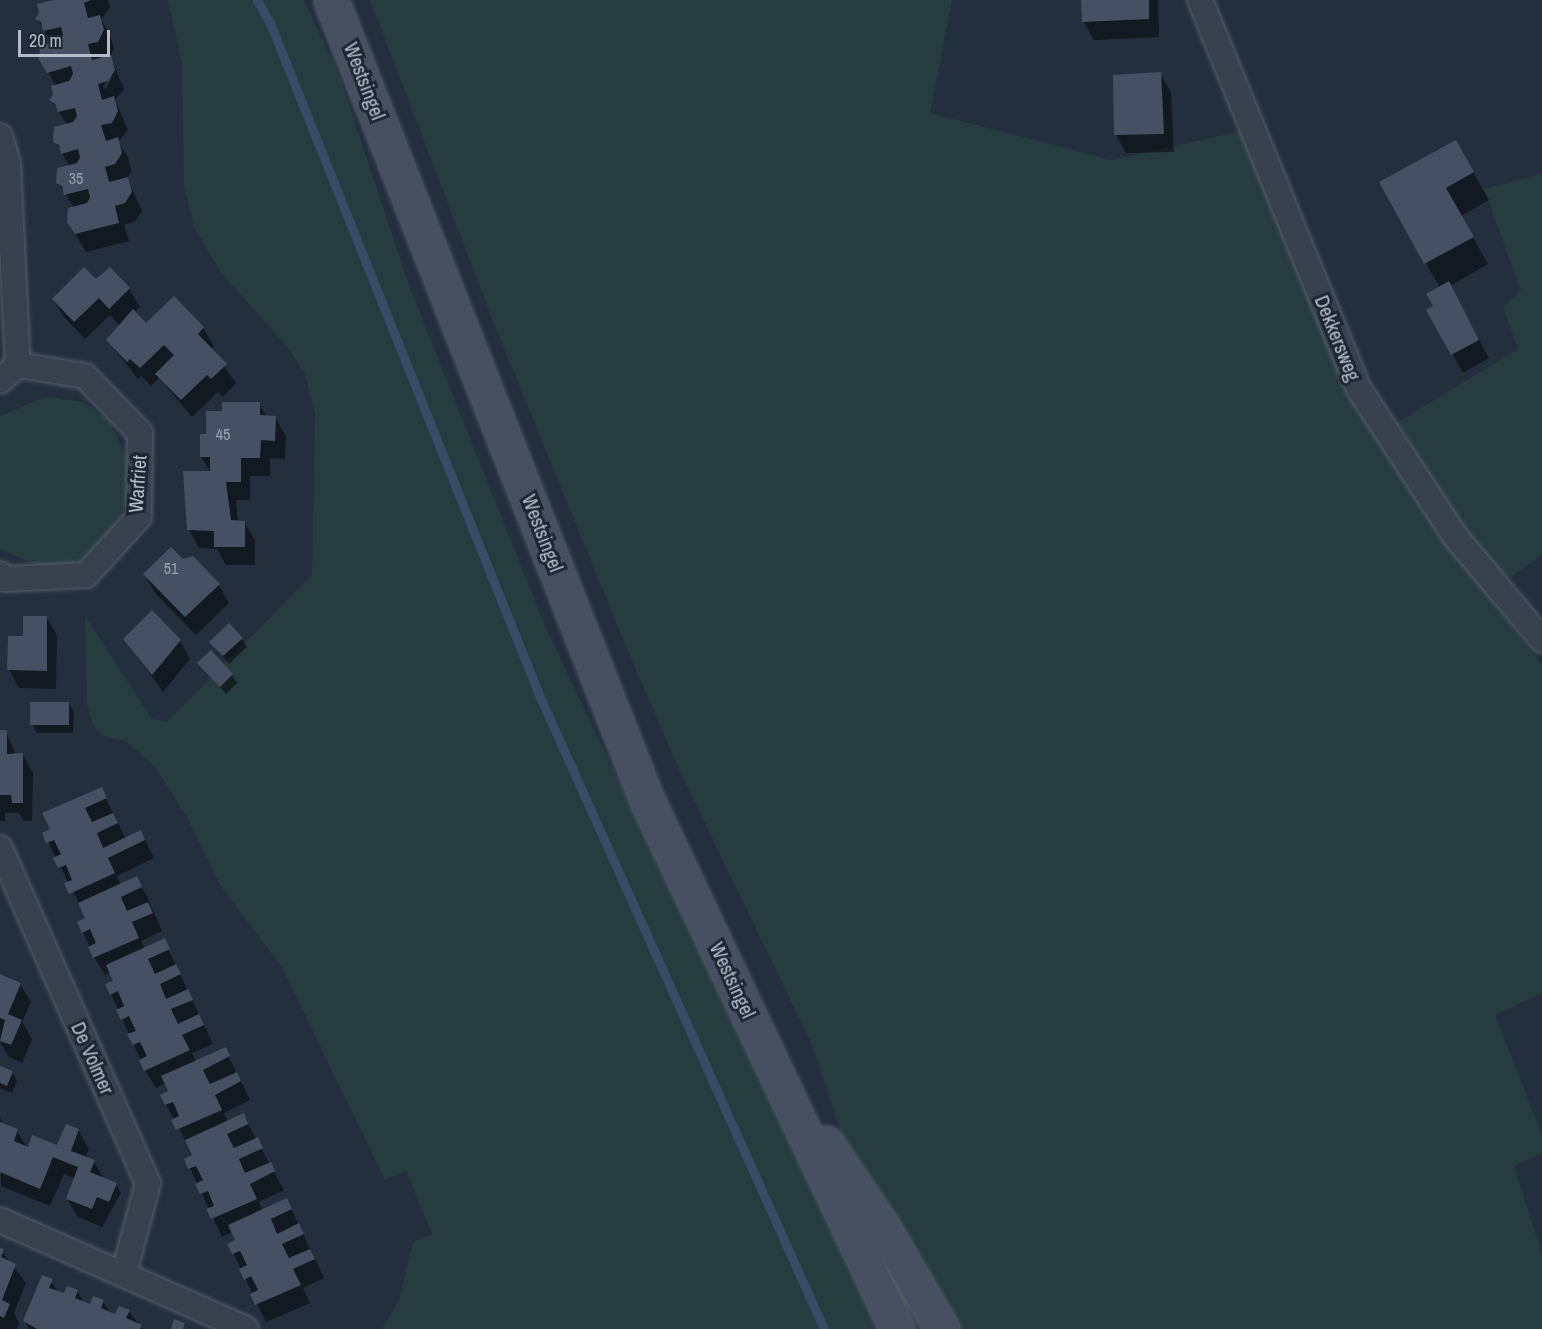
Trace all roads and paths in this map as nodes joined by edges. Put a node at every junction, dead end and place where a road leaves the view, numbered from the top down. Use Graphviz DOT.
graph roads {
  1 [pos="331,0"];
  2 [pos="1200,0"];
  3 [pos="0,136"];
  4 [pos="9,373"];
  5 [pos="0,574"];
  6 [pos="1542,640"];
  7 [pos="0,848"];
  8 [pos="770,1059"];
  9 [pos="0,1221"];
  10 [pos="124,1273"];
  11 [pos="246,1329"];
  12 [pos="897,1329"];
  13 [pos="942,1329"];
  1 -- 8 [label="main road, Westsingel"];
  2 -- 6 [label="street, Dekkersweg"];
  3 -- 4 [label="street, Warfriet"];
  4 -- 5 [label="street, Warfriet"];
  7 -- 10 [label="street, De Volmer"];
  8 -- 12 [label="main road, Westsingel"];
  8 -- 13 [label="main road, Westsingel"];
  9 -- 10 [label="street"];
  10 -- 11 [label="street"];
}
